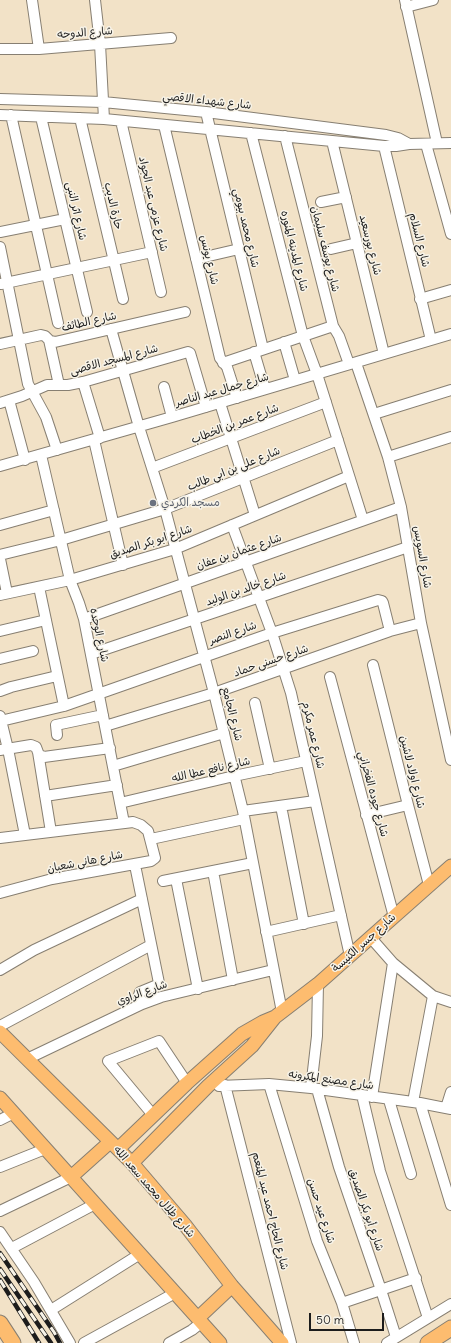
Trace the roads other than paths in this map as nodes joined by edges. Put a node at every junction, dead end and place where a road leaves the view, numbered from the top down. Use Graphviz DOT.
graph roads {
  1 [pos="32,0"];
  2 [pos="95,0"];
  3 [pos="433,0"];
  4 [pos="406,3"];
  5 [pos="171,38"];
  6 [pos="100,44"];
  7 [pos="0,49"];
  8 [pos="39,49"];
  9 [pos="0,99"];
  10 [pos="103,102"];
  11 [pos="206,112"];
  12 [pos="0,115"];
  13 [pos="11,116"];
  14 [pos="41,117"];
  15 [pos="80,118"];
  16 [pos="104,119"];
  17 [pos="121,121"];
  18 [pos="164,124"];
  19 [pos="210,129"];
  20 [pos="251,133"];
  21 [pos="285,136"];
  22 [pos="332,141"];
  23 [pos="437,143"];
  24 [pos="451,143"];
  25 [pos="409,144"];
  26 [pos="426,144"];
  27 [pos="384,146"];
  28 [pos="346,197"];
  29 [pos="321,202"];
  30 [pos="65,219"];
  31 [pos="36,225"];
  32 [pos="0,232"];
  33 [pos="451,234"];
  34 [pos="357,243"];
  35 [pos="0,247"];
  36 [pos="239,249"];
  37 [pos="331,249"];
  38 [pos="152,252"];
  39 [pos="196,259"];
  40 [pos="113,260"];
  41 [pos="77,268"];
  42 [pos="47,274"];
  43 [pos="3,284"];
  44 [pos="451,290"];
  45 [pos="161,292"];
  46 [pos="420,299"];
  47 [pos="123,300"];
  48 [pos="87,312"];
  49 [pos="185,312"];
  50 [pos="58,324"];
  51 [pos="333,326"];
  52 [pos="111,329"];
  53 [pos="451,334"];
  54 [pos="303,336"];
  55 [pos="18,340"];
  56 [pos="49,340"];
  57 [pos="431,340"];
  58 [pos="284,342"];
  59 [pos="0,344"];
  60 [pos="259,351"];
  61 [pos="384,354"];
  62 [pos="222,363"];
  63 [pos="352,364"];
  64 [pos="123,371"];
  65 [pos="317,374"];
  66 [pos="296,380"];
  67 [pos="83,382"];
  68 [pos="59,385"];
  69 [pos="164,387"];
  70 [pos="265,389"];
  71 [pos="451,390"];
  72 [pos="31,392"];
  73 [pos="237,398"];
  74 [pos="4,401"];
  75 [pos="326,402"];
  76 [pos="220,403"];
  77 [pos="206,407"];
  78 [pos="374,414"];
  79 [pos="172,417"];
  80 [pos="139,427"];
  81 [pos="451,437"];
  82 [pos="231,438"];
  83 [pos="97,439"];
  84 [pos="338,440"];
  85 [pos="57,450"];
  86 [pos="41,455"];
  87 [pos="388,457"];
  88 [pos="25,460"];
  89 [pos="0,466"];
  90 [pos="152,468"];
  91 [pos="349,476"];
  92 [pos="244,478"];
  93 [pos="401,507"];
  94 [pos="165,509"];
  95 [pos="54,510"];
  96 [pos="256,515"];
  97 [pos="363,520"];
  98 [pos="113,524"];
  99 [pos="0,525"];
  100 [pos="232,525"];
  101 [pos="61,540"];
  102 [pos="408,547"];
  103 [pos="175,549"];
  104 [pos="0,555"];
  105 [pos="0,560"];
  106 [pos="246,562"];
  107 [pos="123,565"];
  108 [pos="70,580"];
  109 [pos="185,583"];
  110 [pos="38,587"];
  111 [pos="4,594"];
  112 [pos="259,597"];
  113 [pos="84,619"];
  114 [pos="194,619"];
  115 [pos="46,620"];
  116 [pos="421,623"];
  117 [pos="0,630"];
  118 [pos="390,631"];
  119 [pos="272,633"];
  120 [pos="33,651"];
  121 [pos="91,654"];
  122 [pos="204,656"];
  123 [pos="0,659"];
  124 [pos="373,665"];
  125 [pos="284,669"];
  126 [pos="57,676"];
  127 [pos="330,677"];
  128 [pos="0,691"];
  129 [pos="99,694"];
  130 [pos="214,694"];
  131 [pos="255,703"];
  132 [pos="64,706"];
  133 [pos="103,715"];
  134 [pos="1,718"];
  135 [pos="105,726"];
  136 [pos="224,733"];
  137 [pos="57,735"];
  138 [pos="110,748"];
  139 [pos="4,750"];
  140 [pos="38,752"];
  141 [pos="451,760"];
  142 [pos="306,761"];
  143 [pos="113,766"];
  144 [pos="270,769"];
  145 [pos="234,776"];
  146 [pos="117,785"];
  147 [pos="45,796"];
  148 [pos="315,800"];
  149 [pos="120,803"];
  150 [pos="408,805"];
  151 [pos="281,806"];
  152 [pos="243,815"];
  153 [pos="366,815"];
  154 [pos="124,823"];
  155 [pos="51,832"];
  156 [pos="25,835"];
  157 [pos="0,838"];
  158 [pos="151,839"];
  159 [pos="253,863"];
  160 [pos="135,865"];
  161 [pos="451,866"];
  162 [pos="213,871"];
  163 [pos="176,879"];
  164 [pos="163,881"];
  165 [pos="430,885"];
  166 [pos="0,893"];
  167 [pos="142,899"];
  168 [pos="341,915"];
  169 [pos="394,917"];
  170 [pos="304,924"];
  171 [pos="266,932"];
  172 [pos="371,938"];
  173 [pos="151,945"];
  174 [pos="350,956"];
  175 [pos="393,963"];
  176 [pos="0,970"];
  177 [pos="273,970"];
  178 [pos="233,980"];
  179 [pos="318,984"];
  180 [pos="198,988"];
  181 [pos="432,996"];
  182 [pos="451,1002"];
  183 [pos="142,1004"];
  184 [pos="278,1014"];
  185 [pos="0,1026"];
  186 [pos="0,1032"];
  187 [pos="27,1059"];
  188 [pos="187,1083"];
  189 [pos="269,1084"];
  190 [pos="208,1086"];
  191 [pos="225,1086"];
  192 [pos="314,1088"];
  193 [pos="451,1092"];
  194 [pos="367,1096"];
  195 [pos="0,1098"];
  196 [pos="389,1100"];
  197 [pos="417,1103"];
  198 [pos="449,1108"];
  199 [pos="14,1114"];
  200 [pos="153,1115"];
  201 [pos="0,1120"];
  202 [pos="114,1146"];
  203 [pos="45,1149"];
  204 [pos="132,1163"];
  205 [pos="0,1167"];
  206 [pos="411,1174"];
  207 [pos="71,1177"];
  208 [pos="95,1204"];
  209 [pos="451,1205"];
  210 [pos="0,1212"];
  211 [pos="0,1232"];
  212 [pos="12,1248"];
  213 [pos="140,1254"];
  214 [pos="416,1278"];
  215 [pos="232,1286"];
  216 [pos="381,1290"];
  217 [pos="175,1292"];
  218 [pos="342,1303"];
  219 [pos="451,1304"];
  220 [pos="51,1310"];
  221 [pos="428,1318"];
  222 [pos="200,1320"];
  223 [pos="0,1323"];
  224 [pos="451,1328"];
  225 [pos="396,1337"];
  226 [pos="13,1343"];
  227 [pos="70,1343"];
  228 [pos="84,1343"];
  229 [pos="169,1343"];
  230 [pos="220,1343"];
  231 [pos="282,1343"];
  232 [pos="291,1343"];
  233 [pos="354,1343"];
  234 [pos="387,1343"];
  235 [pos="428,1343"];
  1 -- 8 [label="street"];
  2 -- 6 [label="street"];
  3 -- 4 [label="street"];
  4 -- 23 [label="street"];
  5 -- 6 [label="street, شارع الدوحه"];
  6 -- 8 [label="street, شارع الدوحه"];
  6 -- 10 [label="street"];
  7 -- 8 [label="street, شارع الدوحه"];
  9 -- 10 [label="street, شارع شهداء الاقصي"];
  10 -- 11 [label="street, شارع شهداء الاقصي"];
  10 -- 16 [label="street"];
  11 -- 19 [label="street, شارع محمد بيومي"];
  11 -- 25 [label="street, شارع شهداء الاقصي"];
  12 -- 13 [label="street, شارع شهداء الاقصي"];
  13 -- 14 [label="street, شارع شهداء الاقصي"];
  13 -- 31 [label="street"];
  14 -- 15 [label="street, شارع شهداء الاقصي"];
  14 -- 30 [label="street, شارع اثر النبى"];
  15 -- 16 [label="street, شارع شهداء الاقصي"];
  15 -- 40 [label="street, حارة الديب"];
  16 -- 17 [label="street, شارع شهداء الاقصي"];
  17 -- 18 [label="street, شارع شهداء الاقصي"];
  17 -- 38 [label="street, شارع عزمى عبد الجواد"];
  18 -- 19 [label="street, شارع شهداء الاقصي"];
  18 -- 39 [label="street, شارع يونس"];
  19 -- 20 [label="street, شارع شهداء الاقصي"];
  19 -- 36 [label="street, شارع محمد بيومي"];
  20 -- 21 [label="street, شارع شهداء الاقصي"];
  20 -- 54 [label="street, شارع المدينه المنوره"];
  21 -- 22 [label="street, شارع شهداء الاقصي"];
  21 -- 51 [label="street, شارع يوسف سليمان"];
  22 -- 27 [label="street, شارع شهداء الاقصي"];
  22 -- 28 [label="street, شارع بورسعيد"];
  23 -- 24 [label="street, شارع شهداء الاقصي"];
  23 -- 26 [label="street, شارع شهداء الاقصي"];
  25 -- 26 [label="street, شارع شهداء الاقصي"];
  25 -- 27 [label="street, شارع شهداء الاقصي"];
  26 -- 33 [label="street"];
  27 -- 46 [label="street, شارع السلام"];
  28 -- 29 [label="street"];
  28 -- 34 [label="street, شارع بورسعيد"];
  30 -- 31 [label="street"];
  30 -- 41 [label="street, شارع اثر النبى"];
  31 -- 32 [label="street"];
  31 -- 42 [label="street"];
  34 -- 37 [label="street"];
  34 -- 61 [label="street, شارع بورسعيد"];
  35 -- 43 [label="street"];
  36 -- 39 [label="street"];
  36 -- 60 [label="street, شارع محمد بيومي"];
  38 -- 40 [label="street"];
  38 -- 45 [label="street, شارع عزمى عبد الجواد"];
  39 -- 62 [label="street, شارع يونس"];
  40 -- 41 [label="street"];
  40 -- 47 [label="street, حارة الديب"];
  41 -- 42 [label="street"];
  41 -- 48 [label="street, شارع اثر النبى"];
  42 -- 43 [label="street"];
  42 -- 50 [label="street"];
  43 -- 55 [label="street"];
  44 -- 46 [label="street"];
  46 -- 57 [label="street, شارع السلام"];
  49 -- 52 [label="street, شارع الطائف"];
  51 -- 54 [label="street"];
  51 -- 63 [label="street, شارع يوسف سليمان"];
  52 -- 56 [label="street, شارع الطائف"];
  52 -- 64 [label="street, شارع الجامع"];
  53 -- 57 [label="street, شارع جمال عبد الناصر"];
  54 -- 58 [label="street"];
  54 -- 65 [label="street, شارع المدينه المنوره"];
  55 -- 56 [label="street, شارع الطائف"];
  55 -- 59 [label="street, شارع الطائف"];
  55 -- 72 [label="street"];
  56 -- 68 [label="street"];
  57 -- 61 [label="street, شارع جمال عبد الناصر"];
  58 -- 60 [label="street"];
  58 -- 66 [label="street"];
  60 -- 62 [label="street"];
  60 -- 70 [label="street, شارع محمد بيومي"];
  61 -- 63 [label="street, شارع جمال عبد الناصر"];
  62 -- 73 [label="street, شارع يونس"];
  63 -- 65 [label="street, شارع جمال عبد الناصر"];
  63 -- 78 [label="street, شارع السويس"];
  64 -- 67 [label="street, شارع المسجد الاقصى"];
  64 -- 77 [label="street, شارع المسجد الاقصى"];
  64 -- 80 [label="street, شارع الجامع"];
  65 -- 66 [label="street, شارع جمال عبد الناصر"];
  65 -- 75 [label="street, شارع المدينه المنوره"];
  66 -- 70 [label="street, شارع جمال عبد الناصر"];
  67 -- 68 [label="street, شارع المسجد الاقصى"];
  67 -- 83 [label="street"];
  68 -- 72 [label="street, شارع المسجد الاقصى"];
  69 -- 79 [label="street"];
  70 -- 73 [label="street, شارع جمال عبد الناصر"];
  71 -- 78 [label="street"];
  72 -- 74 [label="street, شارع المسجد الاقصى"];
  72 -- 85 [label="street"];
  73 -- 76 [label="street, شارع جمال عبد الناصر"];
  74 -- 88 [label="street"];
  75 -- 82 [label="street, شارع عمر بن الخطاب"];
  75 -- 84 [label="street, شارع المدينه المنوره"];
  76 -- 77 [label="street, شارع جمال عبد الناصر"];
  76 -- 82 [label="street"];
  77 -- 79 [label="street, شارع جمال عبد الناصر"];
  78 -- 87 [label="street, شارع السويس"];
  79 -- 80 [label="street, شارع جمال عبد الناصر"];
  80 -- 83 [label="street, شارع جمال عبد الناصر"];
  80 -- 90 [label="street, شارع الجامع"];
  81 -- 87 [label="street"];
  82 -- 90 [label="street, شارع عمر بن الخطاب"];
  82 -- 92 [label="street"];
  83 -- 85 [label="street, شارع جمال عبد الناصر"];
  83 -- 98 [label="street"];
  84 -- 91 [label="street, شارع المدينه المنوره"];
  84 -- 92 [label="street, شارع على بن ابى طالب"];
  85 -- 86 [label="street, شارع جمال عبد الناصر"];
  86 -- 88 [label="street, شارع جمال عبد الناصر"];
  86 -- 95 [label="street, شارع الوحده"];
  87 -- 93 [label="street, شارع السويس"];
  88 -- 89 [label="street, شارع جمال عبد الناصر"];
  90 -- 94 [label="street, شارع الجامع"];
  91 -- 96 [label="street, شارع ابو بكر الصديق"];
  91 -- 97 [label="street, شارع المدينه المنوره"];
  92 -- 94 [label="street, شارع على بن ابى طالب"];
  92 -- 96 [label="street"];
  93 -- 97 [label="street, شارع عثمان بن عفان"];
  93 -- 102 [label="street, شارع السويس"];
  94 -- 98 [label="street, شارع على بن ابى طالب"];
  94 -- 103 [label="street, شارع الجامع"];
  95 -- 99 [label="street"];
  95 -- 101 [label="street, شارع الوحده"];
  96 -- 100 [label="street, شارع ابو بكر الصديق"];
  97 -- 106 [label="street, شارع عثمان بن عفان"];
  98 -- 101 [label="street, شارع على بن ابى طالب"];
  98 -- 107 [label="street"];
  100 -- 103 [label="street, شارع ابو بكر الصديق"];
  100 -- 106 [label="street, شارع عمر مكرم"];
  101 -- 104 [label="street, شارع على بن ابى طالب"];
  101 -- 108 [label="street, شارع الوحده"];
  102 -- 112 [label="street, شارع خالد بن الوليد"];
  102 -- 116 [label="street, شارع السويس"];
  103 -- 107 [label="street, شارع ابو بكر الصديق"];
  103 -- 109 [label="street, شارع الجامع"];
  105 -- 111 [label="street"];
  106 -- 109 [label="street, شارع عثمان بن عفان"];
  106 -- 112 [label="street, شارع عمر مكرم"];
  107 -- 108 [label="street, شارع ابو بكر الصديق"];
  108 -- 110 [label="street, شارع ابو بكر الصديق"];
  108 -- 113 [label="street, شارع الوحده"];
  109 -- 113 [label="street, شارع عثمان بن عفان"];
  109 -- 114 [label="street, شارع الجامع"];
  110 -- 111 [label="street, شارع ابو بكر الصديق"];
  110 -- 115 [label="street"];
  112 -- 114 [label="street, شارع خالد بن الوليد"];
  112 -- 119 [label="street, شارع عمر مكرم"];
  113 -- 121 [label="street, شارع الوحده"];
  114 -- 121 [label="street, شارع خالد بن الوليد"];
  114 -- 122 [label="street, شارع الجامع"];
  115 -- 117 [label="street"];
  115 -- 126 [label="street"];
  116 -- 118 [label="street, شارع حسنى حماد"];
  116 -- 141 [label="street, شارع السويس"];
  118 -- 119 [label="street, شارع النصر"];
  118 -- 125 [label="street, شارع حسنى حماد"];
  119 -- 122 [label="street, شارع النصر"];
  119 -- 125 [label="street, شارع عمر مكرم"];
  120 -- 123 [label="street"];
  121 -- 129 [label="street, شارع الوحده"];
  122 -- 129 [label="street, شارع النصر"];
  122 -- 130 [label="street, شارع الجامع"];
  124 -- 150 [label="street, شارع اولاد لاشين"];
  125 -- 130 [label="street, شارع حسنى حماد"];
  125 -- 142 [label="street, شارع عمر مكرم"];
  126 -- 128 [label="street"];
  126 -- 132 [label="street"];
  127 -- 153 [label="street, شارع جوده الفخراني"];
  129 -- 132 [label="street, شارع النصر"];
  129 -- 133 [label="street, شارع الوحده"];
  130 -- 135 [label="street, شارع حسنى حماد"];
  130 -- 136 [label="street, شارع الجامع"];
  131 -- 144 [label="street"];
  132 -- 134 [label="street, شارع النصر"];
  133 -- 135 [label="street, شارع الوحده"];
  133 -- 137 [label="street"];
  134 -- 139 [label="street"];
  135 -- 138 [label="street, شارع الوحده"];
  136 -- 143 [label="street"];
  136 -- 145 [label="street, شارع الجامع"];
  138 -- 140 [label="street"];
  138 -- 143 [label="street, شارع الوحده"];
  139 -- 140 [label="street"];
  139 -- 156 [label="street"];
  140 -- 147 [label="street"];
  142 -- 144 [label="street, شارع نافع عطا الله"];
  142 -- 148 [label="street, شارع عمر مكرم"];
  143 -- 146 [label="street, شارع الوحده"];
  144 -- 145 [label="street, شارع نافع عطا الله"];
  145 -- 149 [label="street, شارع نافع عطا الله"];
  145 -- 152 [label="street, شارع الجامع"];
  146 -- 147 [label="street"];
  146 -- 149 [label="street, شارع الوحده"];
  147 -- 155 [label="street"];
  148 -- 151 [label="street"];
  148 -- 168 [label="street, شارع عمر مكرم"];
  149 -- 154 [label="street, شارع الوحده"];
  150 -- 153 [label="street"];
  150 -- 165 [label="street, شارع اولاد لاشين"];
  151 -- 152 [label="street"];
  151 -- 170 [label="street"];
  152 -- 158 [label="street"];
  152 -- 159 [label="street, شارع الجامع"];
  153 -- 169 [label="street, شارع جوده الفخراني"];
  154 -- 155 [label="street"];
  154 -- 158 [label="street"];
  155 -- 156 [label="street"];
  156 -- 157 [label="street"];
  158 -- 160 [label="street, شارع هانى شعبان"];
  159 -- 162 [label="street"];
  159 -- 171 [label="street, شارع الجامع"];
  160 -- 166 [label="street, شارع هانى شعبان"];
  160 -- 167 [label="street"];
  161 -- 165 [label="main road, شارع جسر الكنيسة"];
  162 -- 163 [label="street"];
  162 -- 178 [label="street"];
  163 -- 164 [label="street"];
  163 -- 180 [label="street"];
  165 -- 169 [label="main road, شارع جسر الكنيسة"];
  167 -- 173 [label="street"];
  167 -- 176 [label="street"];
  168 -- 170 [label="street"];
  168 -- 174 [label="street, شارع عمر مكرم"];
  169 -- 172 [label="main road, شارع جسر الكنيسة"];
  170 -- 171 [label="street"];
  171 -- 177 [label="street, شارع الجامع"];
  172 -- 174 [label="main road, شارع جسر الكنيسة"];
  172 -- 175 [label="street"];
  173 -- 183 [label="street"];
  173 -- 185 [label="street"];
  174 -- 179 [label="main road, شارع جسر الكنيسة"];
  175 -- 181 [label="street"];
  175 -- 194 [label="street"];
  177 -- 178 [label="street, شارع الراوي"];
  177 -- 184 [label="street, شارع الجامع"];
  178 -- 180 [label="street, شارع الراوي"];
  179 -- 184 [label="main road, شارع جسر الكنيسة"];
  179 -- 192 [label="street"];
  180 -- 183 [label="street, شارع الراوي"];
  181 -- 182 [label="street"];
  181 -- 197 [label="street"];
  183 -- 187 [label="street, شارع الراوي"];
  184 -- 188 [label="main road, شارع جسر الكنيسة"];
  184 -- 190 [label="main road, شارع جسر الكنيسة"];
  186 -- 187 [label="main road, شارع طلال محمد سعد الله"];
  187 -- 202 [label="main road, شارع طلال محمد سعد الله"];
  188 -- 200 [label="main road, شارع جسر الكنيسة"];
  188 -- 200 [label="street"];
  189 -- 191 [label="street, شارع مصنع المكرونه"];
  189 -- 192 [label="street, شارع مصنع المكرونه"];
  189 -- 218 [label="street, شارع عيد حسن"];
  190 -- 191 [label="street, شارع مصنع المكرونه"];
  190 -- 204 [label="main road, شارع جسر الكنيسة"];
  191 -- 232 [label="street, شارع الحاج احمد عبد المنعم"];
  192 -- 194 [label="street, شارع مصنع المكرونه"];
  192 -- 216 [label="street, شارع أبو بكر الصديق"];
  193 -- 198 [label="street"];
  194 -- 196 [label="street, شارع مصنع المكرونه"];
  194 -- 214 [label="street"];
  195 -- 199 [label="main road"];
  196 -- 197 [label="street, شارع مصنع المكرونه"];
  196 -- 206 [label="street"];
  197 -- 198 [label="street, شارع مصنع المكرونه"];
  197 -- 209 [label="street"];
  199 -- 201 [label="street"];
  199 -- 203 [label="main road"];
  200 -- 202 [label="main road, شارع جسر الكنيسة"];
  202 -- 204 [label="main road, شارع طلال محمد سعد الله"];
  202 -- 207 [label="main road, شارع جسر الكنيسة"];
  203 -- 205 [label="street"];
  203 -- 207 [label="main road"];
  204 -- 215 [label="main road, شارع طلال محمد سعد الله"];
  207 -- 208 [label="main road"];
  207 -- 210 [label="street"];
  208 -- 212 [label="street"];
  208 -- 213 [label="main road"];
  211 -- 212 [label="street"];
  212 -- 220 [label="street"];
  213 -- 217 [label="main road"];
  213 -- 220 [label="street"];
  214 -- 216 [label="street"];
  214 -- 221 [label="street"];
  215 -- 222 [label="main road"];
  215 -- 231 [label="main road, شارع طلال محمد سعد الله"];
  216 -- 218 [label="street"];
  216 -- 225 [label="street, شارع أبو بكر الصديق"];
  217 -- 222 [label="main road"];
  217 -- 228 [label="street"];
  218 -- 233 [label="street, شارع عيد حسن"];
  219 -- 221 [label="street"];
  220 -- 227 [label="street"];
  221 -- 225 [label="street"];
  222 -- 229 [label="street"];
  222 -- 230 [label="main road"];
  223 -- 226 [label="highway"];
  224 -- 235 [label="highway"];
  225 -- 234 [label="street"];
}
